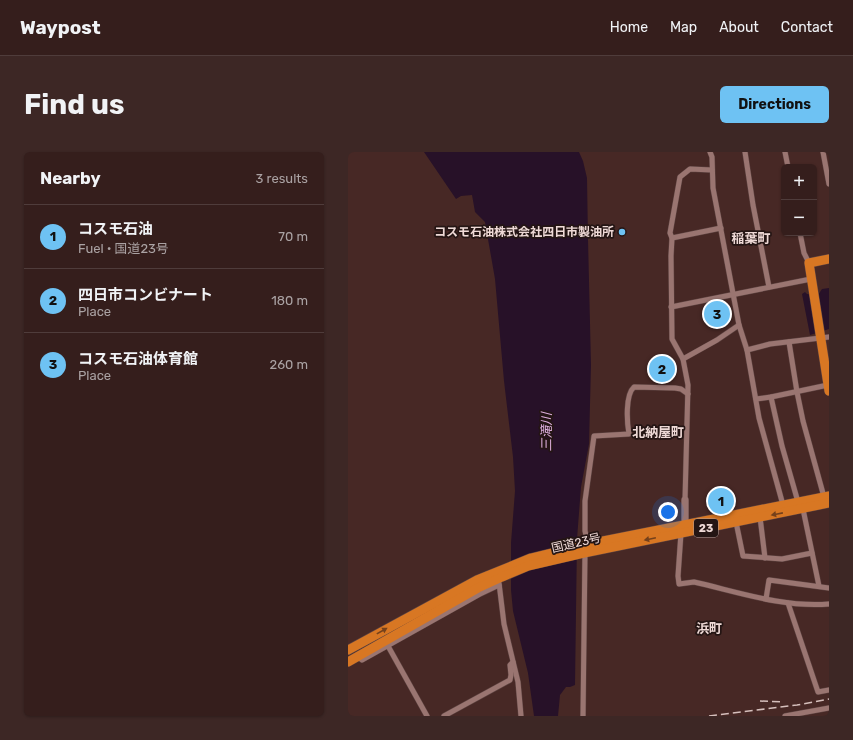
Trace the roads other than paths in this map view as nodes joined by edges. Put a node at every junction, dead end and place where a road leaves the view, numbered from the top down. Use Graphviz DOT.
graph roads {
  1 [pos="710,152"];
  2 [pos="745,152"];
  3 [pos="785,152"];
  4 [pos="823,152"];
  5 [pos="787,164"];
  6 [pos="712,170"];
  7 [pos="829,184"];
  8 [pos="721,228"];
  9 [pos="801,236"];
  10 [pos="672,238"];
  11 [pos="829,259"];
  12 [pos="809,263"];
  13 [pos="811,279"];
  14 [pos="769,287"];
  15 [pos="733,294"];
  16 [pos="671,307"];
  17 [pos="739,325"];
  18 [pos="823,336"];
  19 [pos="789,342"];
  20 [pos="747,350"];
  21 [pos="683,359"];
  22 [pos="828,388"];
  23 [pos="797,392"];
  24 [pos="688,394"];
  25 [pos="771,397"];
  26 [pos="756,399"];
  27 [pos="827,498"];
  28 [pos="685,500"];
  29 [pos="783,504"];
  30 [pos="800,505"];
  31 [pos="760,517"];
  32 [pos="736,522"];
  33 [pos="685,524"];
  34 [pos="681,533"];
  35 [pos="585,548"];
  36 [pos="812,553"];
  37 [pos="765,558"];
  38 [pos="500,577"];
  39 [pos="819,586"];
  40 [pos="829,588"];
  41 [pos="766,599"];
  42 [pos="788,603"];
  43 [pos="829,604"];
  44 [pos="388,646"];
  45 [pos="348,650"];
  46 [pos="357,656"];
  47 [pos="348,662"];
  48 [pos="513,662"];
  49 [pos="829,690"];
  50 [pos="829,708"];
  51 [pos="813,714"];
  52 [pos="427,716"];
  53 [pos="444,716"];
  54 [pos="522,716"];
  55 [pos="583,716"];
  56 [pos="785,716"];
  1 -- 6 [label="street"];
  2 -- 14 [label="street"];
  3 -- 5 [label="street"];
  4 -- 7 [label="street"];
  6 -- 8 [label="street"];
  6 -- 10 [label="street"];
  8 -- 10 [label="street"];
  8 -- 15 [label="street"];
  9 -- 12 [label="street"];
  10 -- 16 [label="street"];
  11 -- 12 [label="highway"];
  12 -- 13 [label="highway"];
  13 -- 14 [label="street"];
  13 -- 18 [label="highway"];
  14 -- 15 [label="street"];
  15 -- 16 [label="street"];
  15 -- 17 [label="street"];
  16 -- 21 [label="street"];
  17 -- 20 [label="street"];
  17 -- 21 [label="street"];
  18 -- 19 [label="street"];
  18 -- 22 [label="highway"];
  19 -- 20 [label="street"];
  19 -- 23 [label="street"];
  20 -- 26 [label="street"];
  21 -- 24 [label="street"];
  22 -- 23 [label="street"];
  23 -- 25 [label="street"];
  23 -- 27 [label="street"];
  24 -- 28 [label="street"];
  24 -- 35 [label="street"];
  25 -- 26 [label="street"];
  25 -- 30 [label="street"];
  26 -- 29 [label="street"];
  27 -- 30 [label="highway, 国道23号 / 23"];
  28 -- 33 [label="street"];
  29 -- 30 [label="highway, 国道23号 / 23"];
  29 -- 33 [label="highway, 国道23号 / 23"];
  30 -- 31 [label="highway, 国道23号 / 23, one-way"];
  30 -- 36 [label="street"];
  31 -- 32 [label="highway, 国道23号 / 23"];
  31 -- 37 [label="street"];
  32 -- 34 [label="highway, 国道23号 / 23"];
  32 -- 37 [label="street"];
  33 -- 34 [label="street"];
  33 -- 35 [label="highway, 国道23号 / 23"];
  34 -- 35 [label="highway, 国道23号 / 23, one-way"];
  34 -- 41 [label="street"];
  35 -- 38 [label="highway, 国道23号 / 23"];
  35 -- 55 [label="street"];
  36 -- 37 [label="street"];
  36 -- 39 [label="street"];
  38 -- 44 [label="street"];
  45 -- 38 [label="highway, 国道23号 / 23, one-way"];
  38 -- 46 [label="highway, 国道23号 / 23"];
  38 -- 48 [label="street"];
  39 -- 40 [label="street"];
  39 -- 41 [label="street"];
  41 -- 42 [label="street"];
  42 -- 43 [label="street"];
  42 -- 49 [label="street"];
  44 -- 46 [label="street"];
  44 -- 52 [label="street"];
  46 -- 47 [label="highway, 国道23号 / 23"];
  48 -- 53 [label="street"];
  48 -- 54 [label="street"];
  50 -- 51 [label="street"];
  51 -- 56 [label="street"];
}
